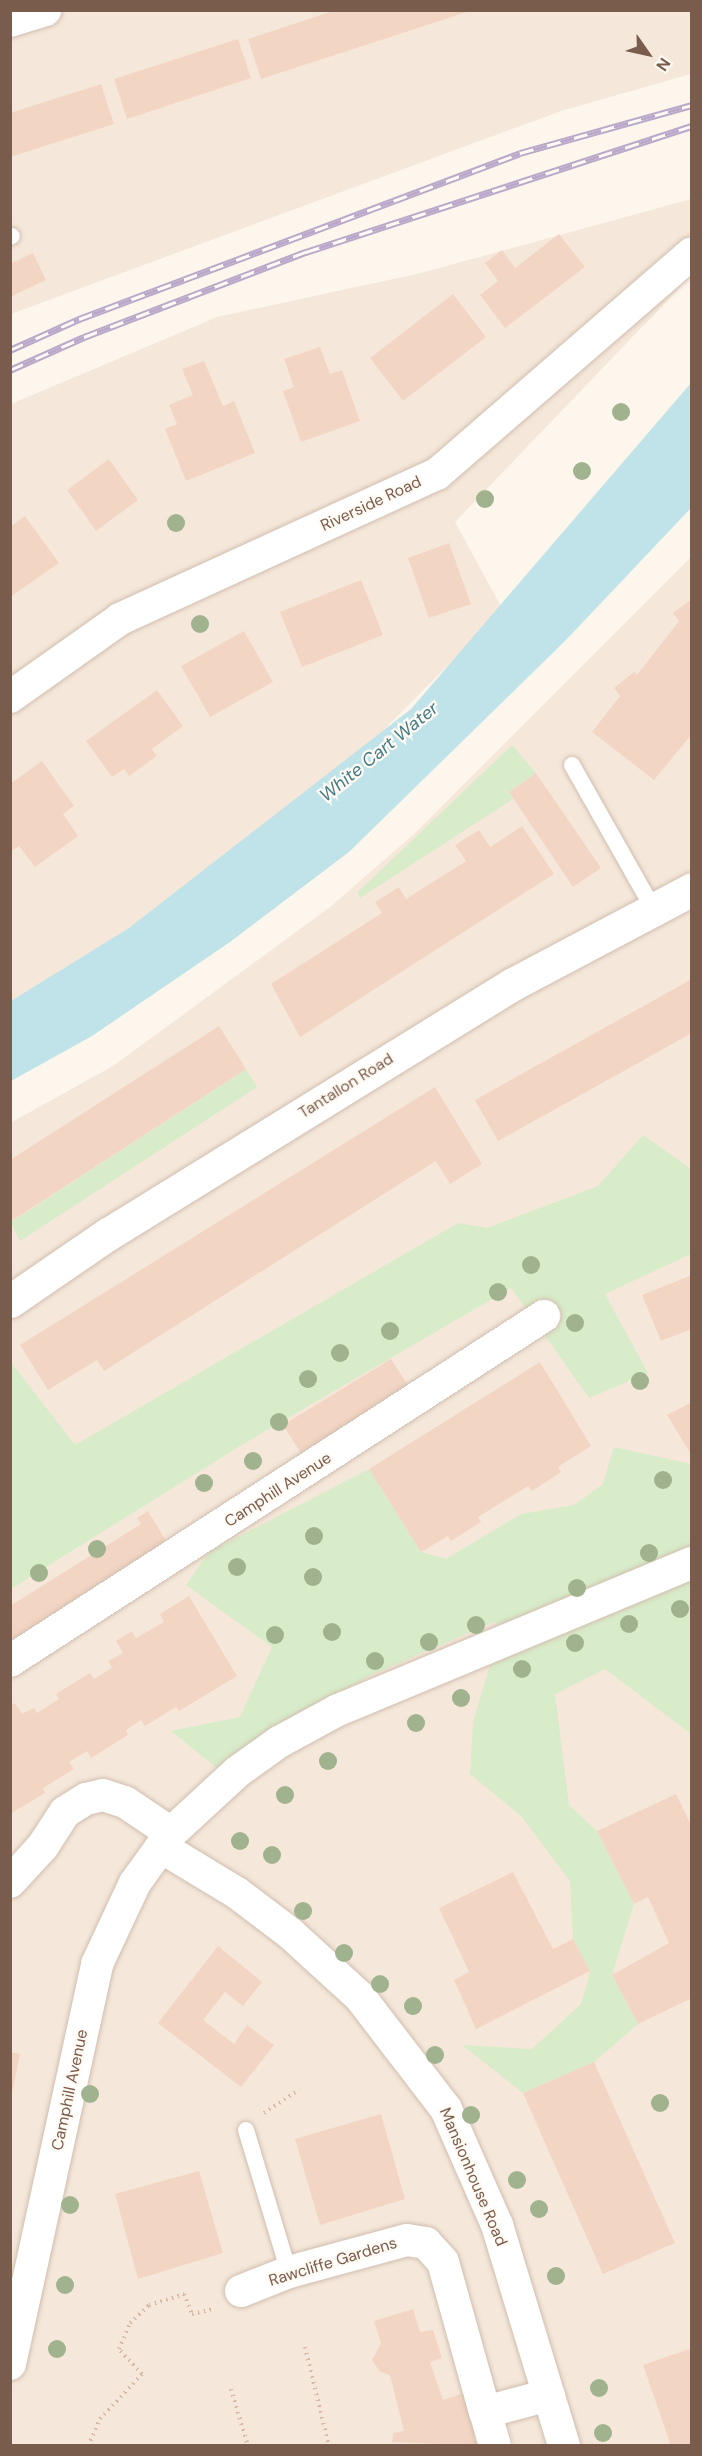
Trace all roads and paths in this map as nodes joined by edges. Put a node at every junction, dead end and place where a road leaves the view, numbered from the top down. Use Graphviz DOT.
graph roads {
  1 [pos="45,10"];
  2 [pos="10,21"];
  3 [pos="692,253"];
  4 [pos="10,696"];
  5 [pos="572,765"];
  6 [pos="692,889"];
  7 [pos="653,908"];
  8 [pos="10,1301"];
  9 [pos="544,1316"];
  10 [pos="692,1563"];
  11 [pos="10,1661"];
  12 [pos="166,1840"];
  13 [pos="10,1882"];
  14 [pos="299,2090"];
  15 [pos="246,2132"];
  16 [pos="289,2272"];
  17 [pos="241,2291"];
  18 [pos="305,2347"];
  19 [pos="10,2364"];
  20 [pos="231,2390"];
  21 [pos="549,2395"];
  22 [pos="485,2412"];
  23 [pos="88,2445"];
  24 [pos="248,2445"];
  25 [pos="329,2445"];
  26 [pos="495,2445"];
  27 [pos="564,2445"];
  1 -- 2 [label="street"];
  3 -- 4 [label="street, Riverside Road"];
  5 -- 7 [label="lane"];
  6 -- 7 [label="street, Tantallon Road"];
  7 -- 8 [label="street, Tantallon Road"];
  9 -- 11 [label="street, Camphill Avenue"];
  10 -- 12 [label="street, Camphill Avenue"];
  12 -- 13 [label="street"];
  12 -- 19 [label="street, Camphill Avenue"];
  12 -- 21 [label="street, Mansionhouse Road"];
  14 -- 15 [label="path"];
  15 -- 16 [label="lane"];
  16 -- 17 [label="street, Rawcliffe Gardens"];
  16 -- 22 [label="street, Rawcliffe Gardens"];
  17 -- 23 [label="path"];
  18 -- 25 [label="path"];
  20 -- 24 [label="path"];
  21 -- 22 [label="street"];
  21 -- 27 [label="street, Mansionhouse Road"];
  22 -- 26 [label="street, Rawcliffe Gardens"];
}
